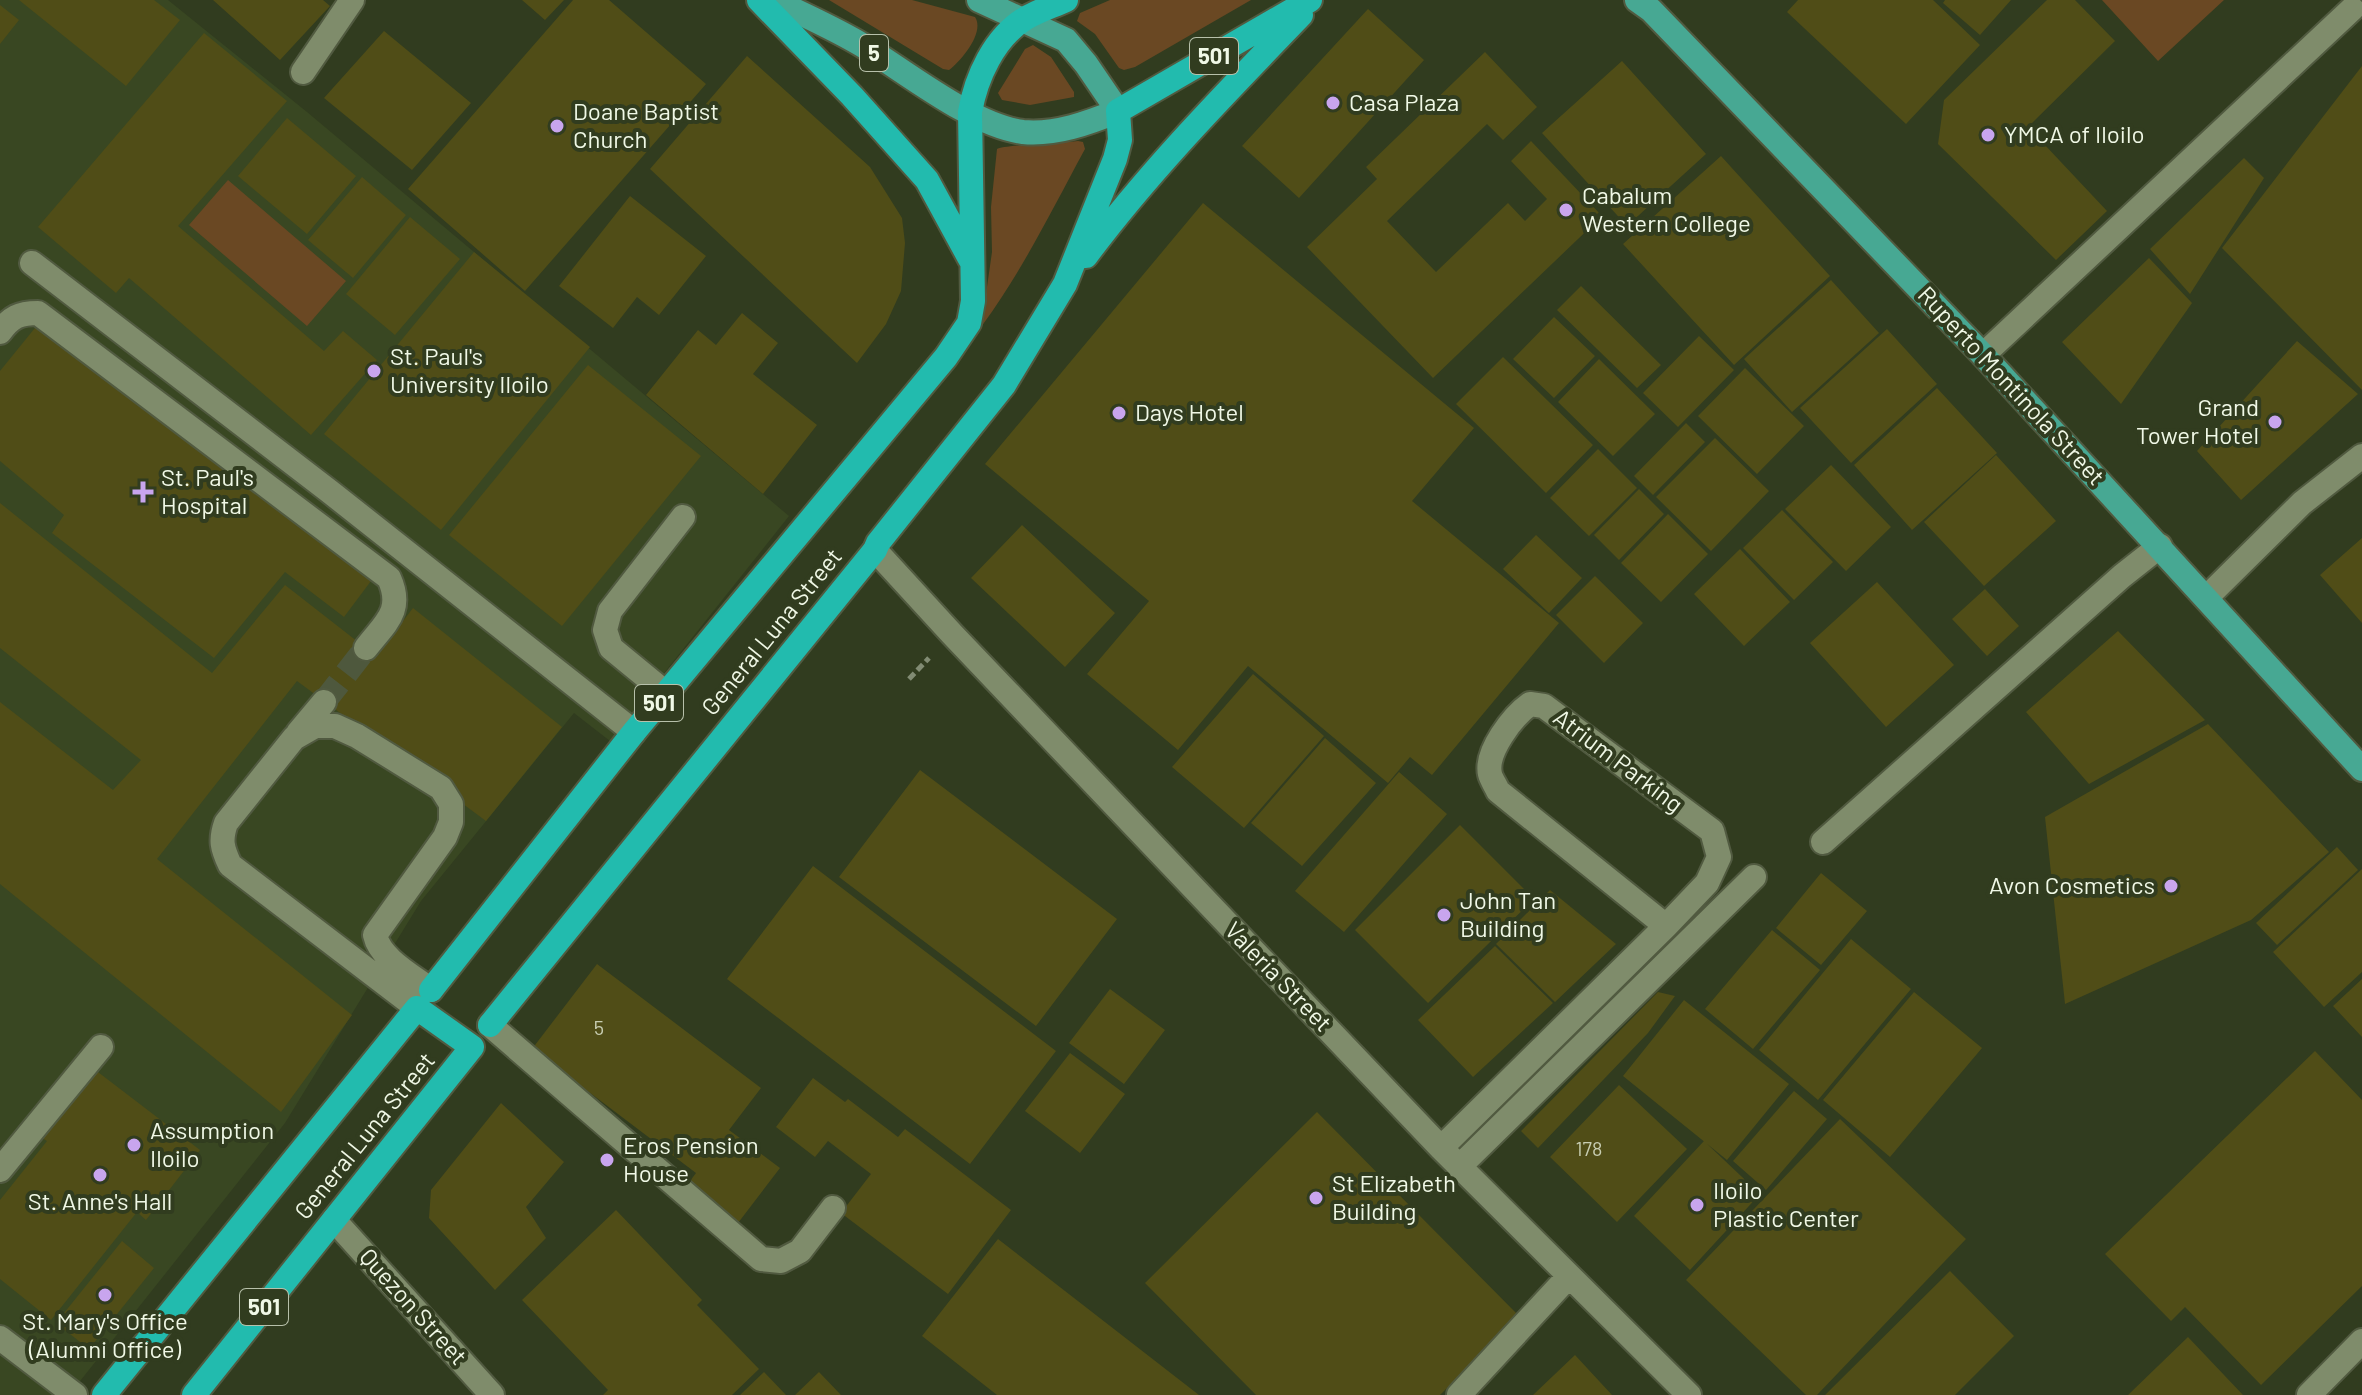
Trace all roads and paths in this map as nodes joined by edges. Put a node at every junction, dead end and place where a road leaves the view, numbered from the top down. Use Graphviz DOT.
graph roads {
  1 [pos="352,0"];
  2 [pos="759,0"];
  3 [pos="774,0"];
  4 [pos="979,0"];
  5 [pos="1066,0"];
  6 [pos="1313,0"];
  7 [pos="1645,3"];
  8 [pos="2352,9"];
  9 [pos="1024,20"];
  10 [pos="303,72"];
  11 [pos="1118,111"];
  12 [pos="970,112"];
  13 [pos="32,263"];
  14 [pos="973,265"];
  15 [pos="1065,284"];
  16 [pos="0,332"];
  17 [pos="1983,355"];
  18 [pos="2362,456"];
  19 [pos="683,517"];
  20 [pos="2160,546"];
  21 [pos="875,550"];
  22 [pos="2207,597"];
  23 [pos="366,648"];
  24 [pos="667,694"];
  25 [pos="324,702"];
  26 [pos="634,732"];
  27 [pos="294,738"];
  28 [pos="2362,769"];
  29 [pos="1823,842"];
  30 [pos="1754,877"];
  31 [pos="1666,926"];
  32 [pos="424,999"];
  33 [pos="490,1025"];
  34 [pos="101,1047"];
  35 [pos="472,1047"];
  36 [pos="1441,1148"];
  37 [pos="1459,1167"];
  38 [pos="0,1170"];
  39 [pos="833,1208"];
  40 [pos="334,1220"];
  41 [pos="1569,1276"];
  42 [pos="0,1338"];
  43 [pos="2362,1341"];
  44 [pos="75,1395"];
  45 [pos="104,1395"];
  46 [pos="194,1395"];
  47 [pos="492,1395"];
  48 [pos="1459,1395"];
  49 [pos="1689,1395"];
  50 [pos="2309,1395"];
  1 -- 10 [label="street"];
  2 -- 14 [label="highway"];
  3 -- 12 [label="main road, 5"];
  4 -- 9 [label="main road"];
  5 -- 9 [label="highway, General Luna Street / 501"];
  6 -- 11 [label="highway, 501"];
  6 -- 15 [label="highway"];
  7 -- 17 [label="main road, Ruperto Montinola Street"];
  8 -- 17 [label="street"];
  9 -- 11 [label="main road"];
  9 -- 12 [label="highway, General Luna Street / 501"];
  11 -- 12 [label="main road, 5"];
  11 -- 15 [label="highway, General Luna Street / 501"];
  12 -- 14 [label="highway, General Luna Street / 501"];
  13 -- 26 [label="street"];
  14 -- 24 [label="highway, General Luna Street / 501"];
  15 -- 21 [label="highway, General Luna Street / 501"];
  16 -- 23 [label="street"];
  17 -- 20 [label="main road, Ruperto Montinola Street"];
  18 -- 22 [label="street"];
  19 -- 24 [label="street"];
  20 -- 22 [label="main road, Ruperto Montinola Street"];
  20 -- 29 [label="street"];
  21 -- 33 [label="highway, General Luna Street / 501"];
  21 -- 36 [label="street, Valeria Street"];
  22 -- 28 [label="main road, Ruperto Montinola Street"];
  24 -- 26 [label="highway, General Luna Street / 501"];
  25 -- 27 [label="street"];
  26 -- 32 [label="highway, General Luna Street / 501"];
  27 -- 32 [label="street"];
  27 -- 32 [label="street"];
  30 -- 37 [label="street"];
  31 -- 31 [label="street, Atrium Parking"];
  31 -- 36 [label="street, Atrium Parking"];
  32 -- 35 [label="highway"];
  32 -- 45 [label="highway, General Luna Street / 501"];
  33 -- 35 [label="main road, General Luna Street / 501"];
  33 -- 39 [label="street"];
  34 -- 38 [label="street"];
  35 -- 40 [label="highway, General Luna Street / 501"];
  36 -- 37 [label="street, Valeria Street"];
  37 -- 41 [label="street, Valeria Street"];
  40 -- 46 [label="highway, General Luna Street / 501"];
  40 -- 47 [label="street, Quezon Street"];
  41 -- 48 [label="street"];
  41 -- 49 [label="street, Valeria Street"];
  42 -- 44 [label="street"];
  43 -- 50 [label="street"];
}
